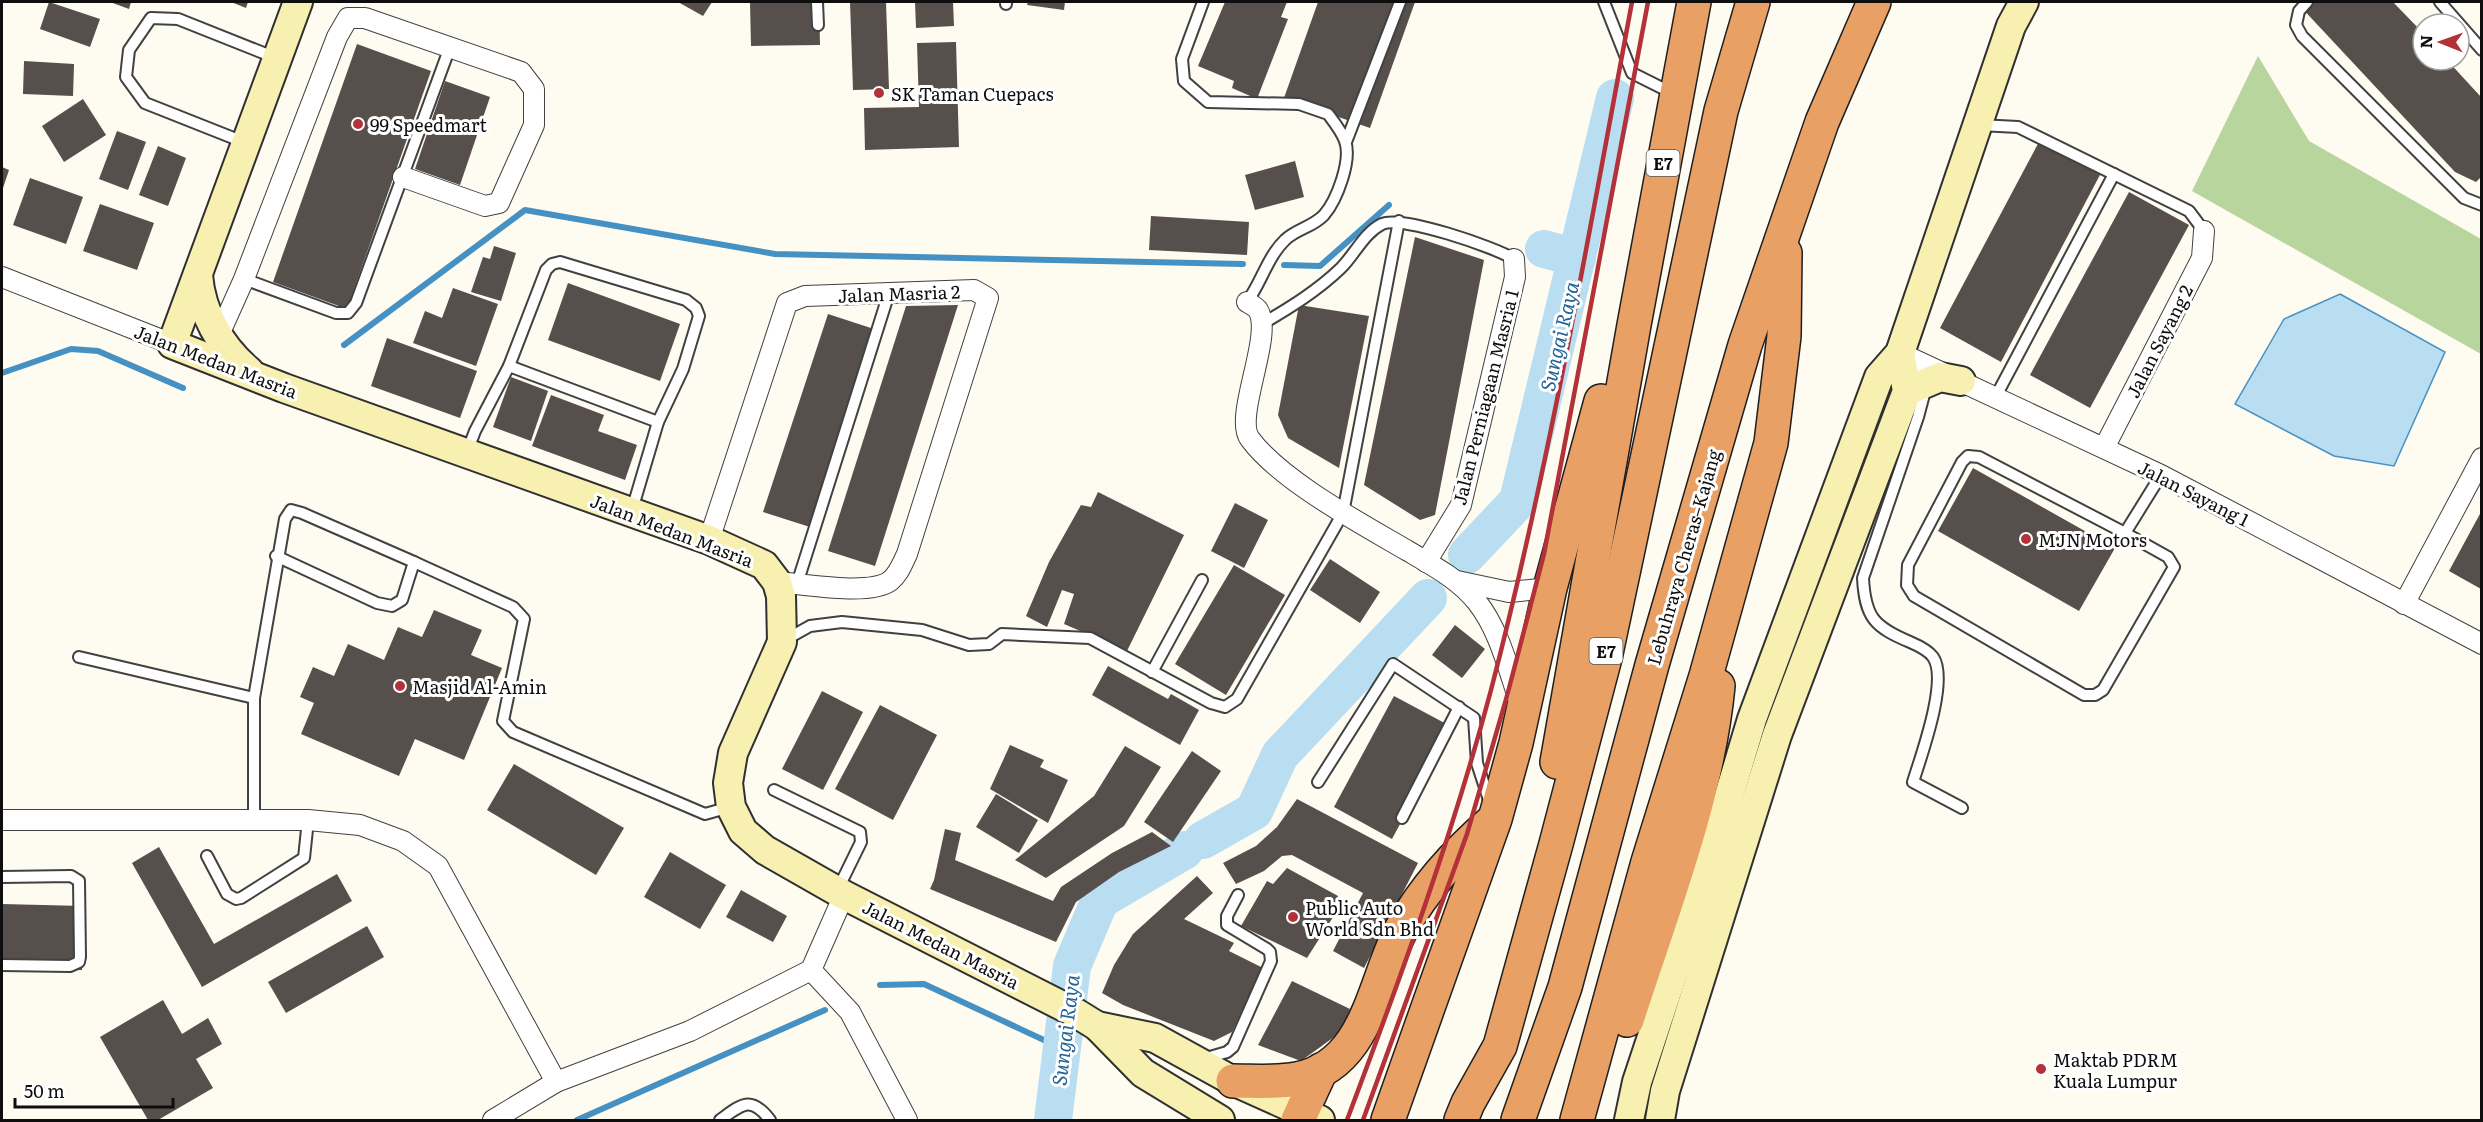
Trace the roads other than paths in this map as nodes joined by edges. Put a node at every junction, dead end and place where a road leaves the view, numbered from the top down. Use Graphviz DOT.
graph roads {
  1 [pos="298,2"];
  2 [pos="817,2"];
  3 [pos="1203,2"];
  4 [pos="1400,2"];
  5 [pos="1604,2"];
  6 [pos="1694,2"];
  7 [pos="1753,2"];
  8 [pos="1874,2"];
  9 [pos="2024,2"];
  10 [pos="2307,2"];
  11 [pos="2440,2"];
  12 [pos="818,25"];
  13 [pos="450,47"];
  14 [pos="2481,50"];
  15 [pos="277,58"];
  16 [pos="1675,95"];
  17 [pos="1977,125"];
  18 [pos="1346,142"];
  19 [pos="246,143"];
  20 [pos="2115,174"];
  21 [pos="403,177"];
  22 [pos="2481,205"];
  23 [pos="1399,221"];
  24 [pos="1785,225"];
  25 [pos="2204,231"];
  26 [pos="1514,260"];
  27 [pos="198,275"];
  28 [pos="2,277"];
  29 [pos="244,279"];
  30 [pos="889,293"];
  31 [pos="1247,302"];
  32 [pos="1262,324"];
  33 [pos="1634,325"];
  34 [pos="218,337"];
  35 [pos="172,344"];
  36 [pos="1900,353"];
  37 [pos="509,366"];
  38 [pos="257,378"];
  39 [pos="1961,381"];
  40 [pos="1917,386"];
  41 [pos="1995,398"];
  42 [pos="658,422"];
  43 [pos="2104,448"];
  44 [pos="466,454"];
  45 [pos="2481,459"];
  46 [pos="2161,475"];
  47 [pos="631,513"];
  48 [pos="1343,513"];
  49 [pos="2125,533"];
  50 [pos="709,540"];
  51 [pos="276,556"];
  52 [pos="414,562"];
  53 [pos="1426,562"];
  54 [pos="1202,580"];
  55 [pos="1455,581"];
  56 [pos="787,583"];
  57 [pos="1550,588"];
  58 [pos="2404,604"];
  59 [pos="1725,609"];
  60 [pos="782,642"];
  61 [pos="2481,644"];
  62 [pos="79,657"];
  63 [pos="1152,672"];
  64 [pos="254,698"];
  65 [pos="1459,707"];
  66 [pos="1523,712"];
  67 [pos="1318,782"];
  68 [pos="774,790"];
  69 [pos="731,807"];
  70 [pos="1962,808"];
  71 [pos="1402,818"];
  72 [pos="1495,819"];
  73 [pos="2,820"];
  74 [pos="254,820"];
  75 [pos="308,820"];
  76 [pos="207,856"];
  77 [pos="2,876"];
  78 [pos="841,893"];
  79 [pos="1238,895"];
  80 [pos="2,965"];
  81 [pos="811,970"];
  82 [pos="1087,1020"];
  83 [pos="1197,1061"];
  84 [pos="1321,1070"];
  85 [pos="1233,1081"];
  86 [pos="556,1082"];
  87 [pos="1464,1112"];
  88 [pos="1306,1118"];
  89 [pos="493,1120"];
  90 [pos="720,1120"];
  91 [pos="770,1120"];
  92 [pos="907,1120"];
  93 [pos="1220,1120"];
  94 [pos="1388,1120"];
  95 [pos="1518,1120"];
  96 [pos="1577,1120"];
  97 [pos="1597,1120"];
  98 [pos="1629,1120"];
  99 [pos="1660,1120"];
  1 -- 15 [label="street"];
  2 -- 12 [label="lane"];
  3 -- 18 [label="lane"];
  4 -- 18 [label="lane"];
  5 -- 16 [label="lane"];
  6 -- 16 [label="highway, E7"];
  7 -- 87 [label="highway, E7"];
  8 -- 24 [label="highway, Lebuhraya Cheras–Kajang"];
  9 -- 17 [label="street"];
  10 -- 22 [label="lane"];
  11 -- 14 [label="lane"];
  13 -- 21 [label="lane"];
  13 -- 21 [label="street"];
  13 -- 29 [label="street"];
  15 -- 19 [label="street"];
  15 -- 19 [label="lane"];
  16 -- 33 [label="highway, E7"];
  17 -- 20 [label="lane"];
  17 -- 36 [label="street"];
  18 -- 31 [label="lane"];
  19 -- 27 [label="street"];
  20 -- 25 [label="lane"];
  20 -- 41 [label="lane"];
  21 -- 29 [label="lane"];
  23 -- 26 [label="lane"];
  23 -- 32 [label="lane"];
  23 -- 48 [label="lane"];
  24 -- 59 [label="highway"];
  24 -- 95 [label="highway, Lebuhraya Cheras–Kajang"];
  25 -- 43 [label="street, Jalan Sayang 2"];
  26 -- 53 [label="street, Jalan Perniagaan Masria 1"];
  27 -- 34 [label="street"];
  27 -- 35 [label="street"];
  28 -- 35 [label="street, Jalan Medan Masria"];
  29 -- 34 [label="street"];
  30 -- 50 [label="street, Jalan Masria 2"];
  30 -- 56 [label="lane"];
  30 -- 56 [label="street, Jalan Masria 2"];
  31 -- 32 [label="street"];
  32 -- 48 [label="street"];
  33 -- 57 [label="highway"];
  33 -- 87 [label="highway, E7"];
  34 -- 38 [label="street"];
  35 -- 38 [label="street, Jalan Medan Masria"];
  36 -- 39 [label="street, Jalan Sayang 1"];
  36 -- 40 [label="street"];
  36 -- 98 [label="street"];
  37 -- 42 [label="lane"];
  37 -- 42 [label="lane"];
  37 -- 44 [label="lane"];
  38 -- 44 [label="street, Jalan Medan Masria"];
  39 -- 40 [label="street"];
  39 -- 41 [label="street, Jalan Sayang 1"];
  40 -- 70 [label="lane"];
  40 -- 99 [label="street"];
  41 -- 43 [label="street, Jalan Sayang 1"];
  42 -- 47 [label="lane"];
  43 -- 46 [label="street, Jalan Sayang 1"];
  44 -- 47 [label="street, Jalan Medan Masria"];
  45 -- 58 [label="street"];
  46 -- 49 [label="lane"];
  46 -- 58 [label="street, Jalan Sayang 1"];
  47 -- 50 [label="street, Jalan Medan Masria"];
  48 -- 53 [label="street"];
  48 -- 63 [label="lane"];
  49 -- 49 [label="lane"];
  50 -- 56 [label="street, Jalan Medan Masria"];
  51 -- 52 [label="lane"];
  51 -- 52 [label="lane"];
  51 -- 64 [label="lane"];
  52 -- 69 [label="lane"];
  53 -- 55 [label="street"];
  54 -- 63 [label="lane"];
  55 -- 57 [label="street"];
  55 -- 66 [label="street"];
  56 -- 60 [label="street, Jalan Medan Masria"];
  57 -- 66 [label="highway"];
  58 -- 61 [label="street, Jalan Sayang 1"];
  59 -- 96 [label="highway"];
  59 -- 97 [label="highway"];
  60 -- 63 [label="lane"];
  60 -- 69 [label="street, Jalan Medan Masria"];
  62 -- 64 [label="lane"];
  64 -- 74 [label="lane"];
  65 -- 67 [label="lane"];
  65 -- 71 [label="lane"];
  65 -- 72 [label="lane"];
  66 -- 72 [label="highway"];
  68 -- 78 [label="lane"];
  69 -- 78 [label="street, Jalan Medan Masria"];
  72 -- 84 [label="highway"];
  72 -- 94 [label="highway"];
  73 -- 74 [label="street"];
  74 -- 75 [label="street"];
  75 -- 76 [label="lane"];
  75 -- 86 [label="street"];
  77 -- 80 [label="lane"];
  78 -- 81 [label="street"];
  78 -- 82 [label="street, Jalan Medan Masria"];
  79 -- 83 [label="lane"];
  81 -- 86 [label="street"];
  81 -- 92 [label="street"];
  82 -- 83 [label="street, Jalan Medan Masria"];
  82 -- 93 [label="street, Jalan Medan Masria"];
  83 -- 85 [label="street, Jalan Medan Masria"];
  84 -- 85 [label="highway"];
  84 -- 88 [label="highway"];
  85 -- 88 [label="street, Jalan Medan Masria"];
  86 -- 89 [label="street"];
  90 -- 91 [label="lane"];
}
